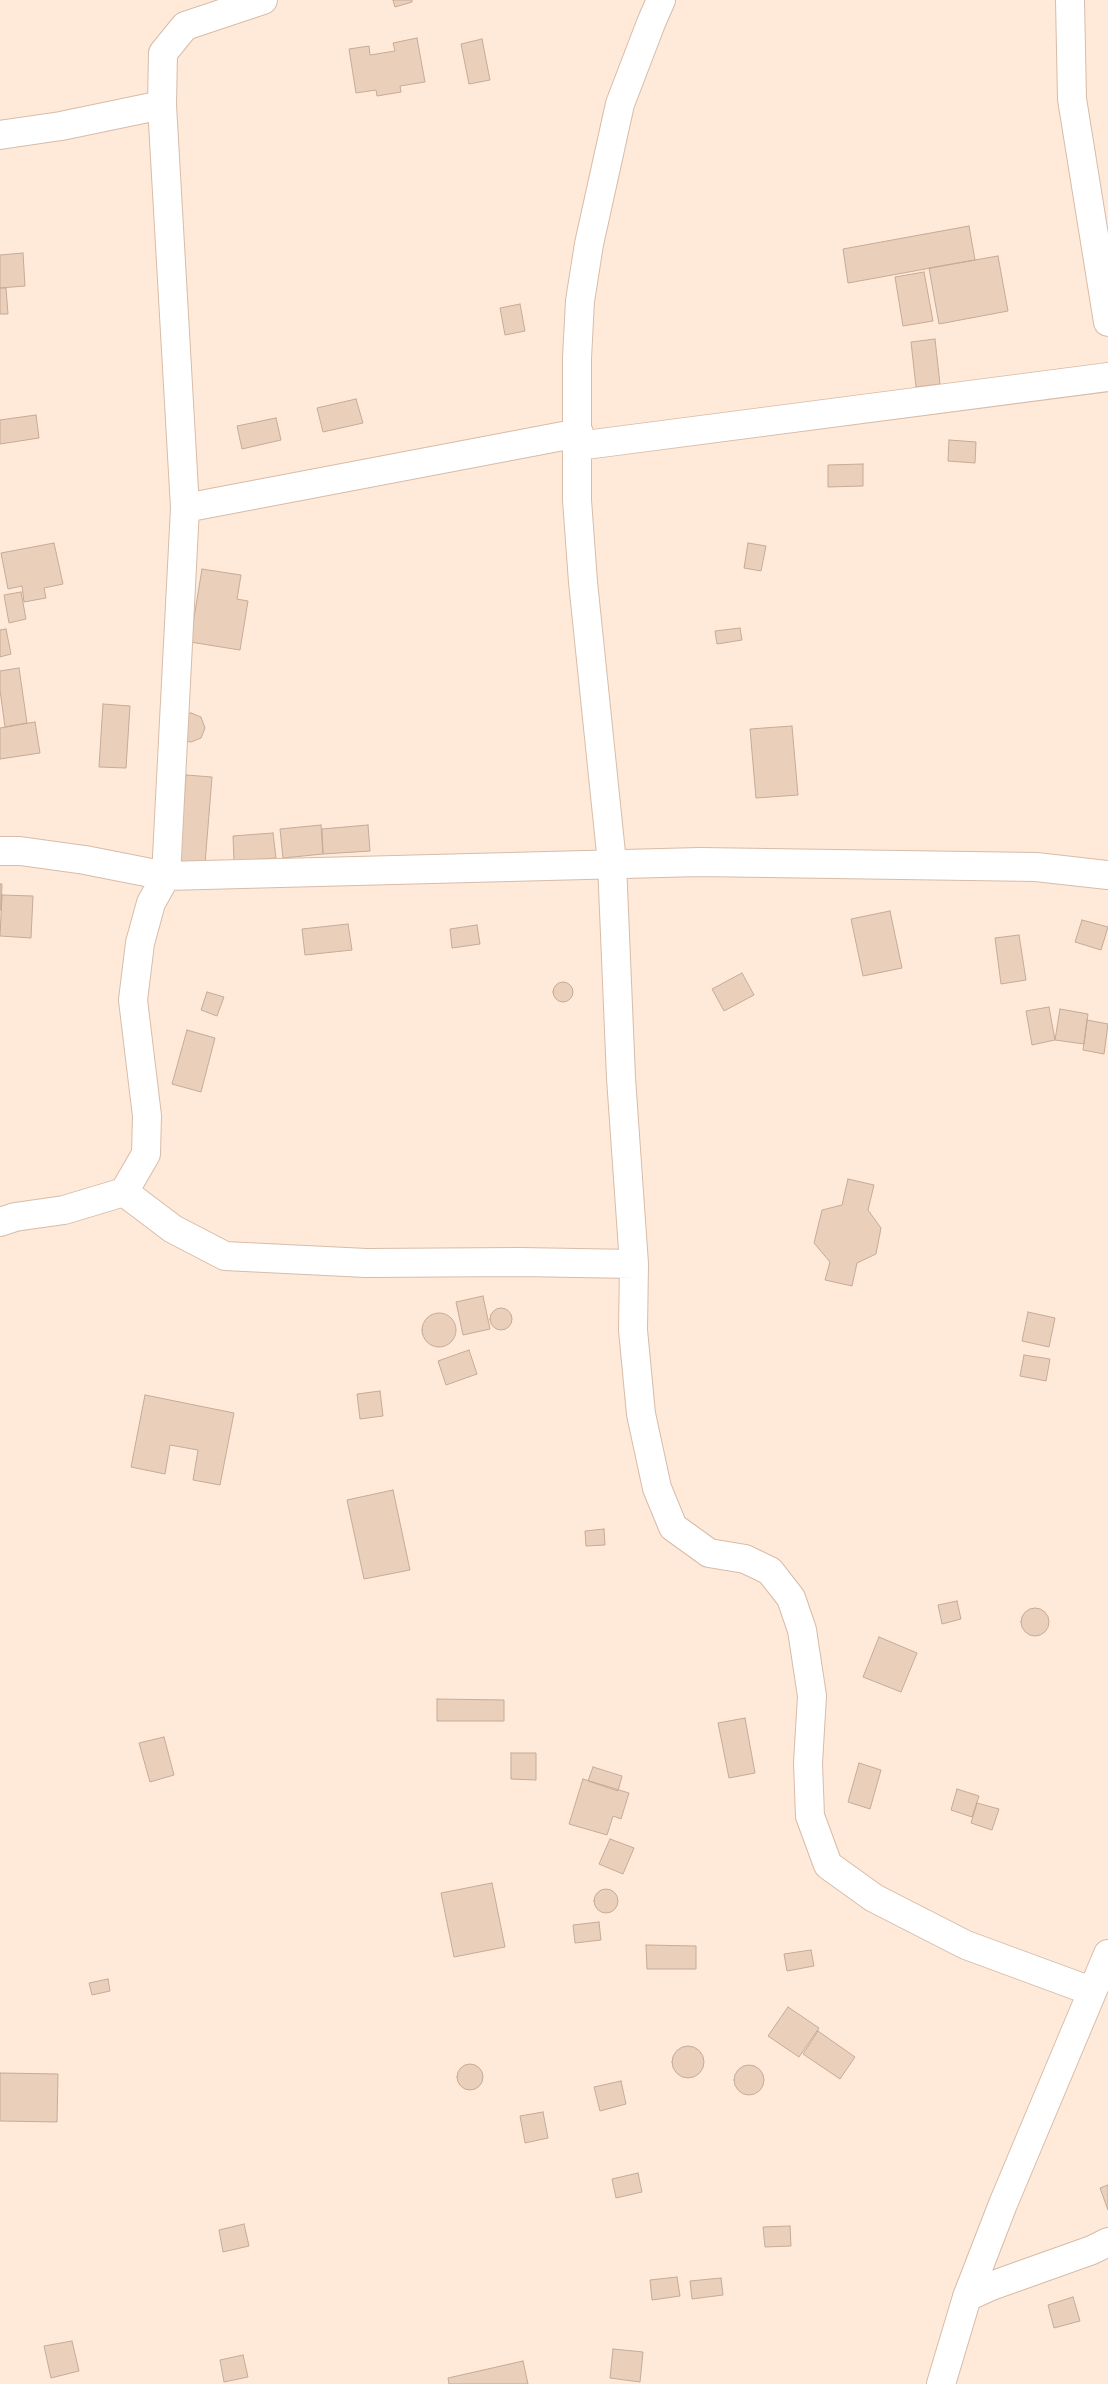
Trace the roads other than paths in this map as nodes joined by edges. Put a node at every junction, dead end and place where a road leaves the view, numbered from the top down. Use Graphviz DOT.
graph roads {
  1 [pos="263,0"];
  2 [pos="661,0"];
  3 [pos="1070,0"];
  4 [pos="162,105"];
  5 [pos="0,135"];
  6 [pos="1108,322"];
  7 [pos="1108,376"];
  8 [pos="578,439"];
  9 [pos="185,508"];
  10 [pos="0,851"];
  11 [pos="612,863"];
  12 [pos="1108,875"];
  13 [pos="166,876"];
  14 [pos="124,1192"];
  15 [pos="0,1222"];
  16 [pos="634,1264"];
  17 [pos="1108,1954"];
  18 [pos="1092,1991"];
  19 [pos="1103,2250"];
  20 [pos="967,2297"];
  21 [pos="941,2384"];
  1 -- 4 [label="street"];
  2 -- 8 [label="street"];
  3 -- 6 [label="street"];
  4 -- 5 [label="street"];
  4 -- 9 [label="street"];
  7 -- 8 [label="street"];
  8 -- 9 [label="street"];
  8 -- 11 [label="street"];
  9 -- 13 [label="street"];
  10 -- 13 [label="street"];
  11 -- 12 [label="street"];
  11 -- 13 [label="street"];
  11 -- 16 [label="street"];
  13 -- 14 [label="street"];
  14 -- 15 [label="street"];
  14 -- 16 [label="street"];
  16 -- 18 [label="street"];
  17 -- 18 [label="street"];
  18 -- 20 [label="street"];
  19 -- 20 [label="street"];
  20 -- 21 [label="street"];
}
